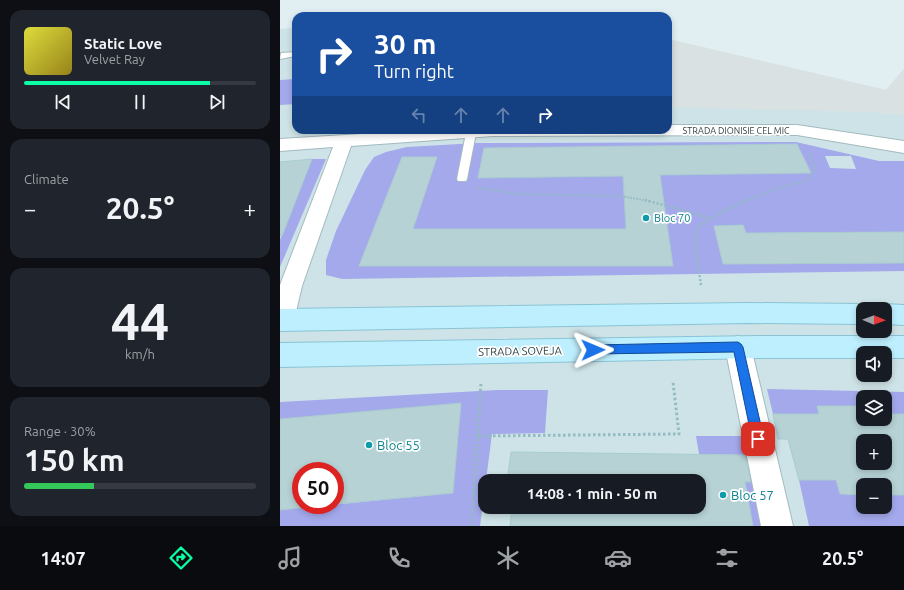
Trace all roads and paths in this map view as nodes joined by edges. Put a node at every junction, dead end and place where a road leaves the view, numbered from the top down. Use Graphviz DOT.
graph roads {
  1 [pos="292,54"];
  2 [pos="280,57"];
  3 [pos="797,130"];
  4 [pos="672,131"];
  5 [pos="453,134"];
  6 [pos="471,134"];
  7 [pos="344,140"];
  8 [pos="280,144"];
  9 [pos="904,146"];
  10 [pos="462,179"];
  11 [pos="710,218"];
  12 [pos="700,285"];
  13 [pos="856,314"];
  14 [pos="892,314"];
  15 [pos="904,315"];
  16 [pos="281,320"];
  17 [pos="738,347"];
  18 [pos="904,347"];
  19 [pos="280,355"];
  20 [pos="673,382"];
  21 [pos="481,383"];
  22 [pos="478,436"];
  23 [pos="472,526"];
  24 [pos="777,526"];
  1 -- 2 [label="lane"];
  3 -- 4 [label="street, STRADA DIONISIE CEL MIC"];
  3 -- 9 [label="street, STRADA DIONISIE CEL MIC"];
  3 -- 11 [label="path"];
  5 -- 7 [label="street, STRADA DIONISIE CEL MIC"];
  6 -- 10 [label="lane"];
  7 -- 8 [label="street, STRADA DIONISIE CEL MIC"];
  7 -- 16 [label="street"];
  10 -- 11 [label="path"];
  11 -- 12 [label="path"];
  13 -- 16 [label="main road"];
  14 -- 15 [label="main road"];
  17 -- 18 [label="main road, STRADA SOVEJA"];
  17 -- 19 [label="main road, STRADA SOVEJA"];
  17 -- 24 [label="street"];
  20 -- 22 [label="path"];
  21 -- 22 [label="path"];
  22 -- 23 [label="path"];
}
